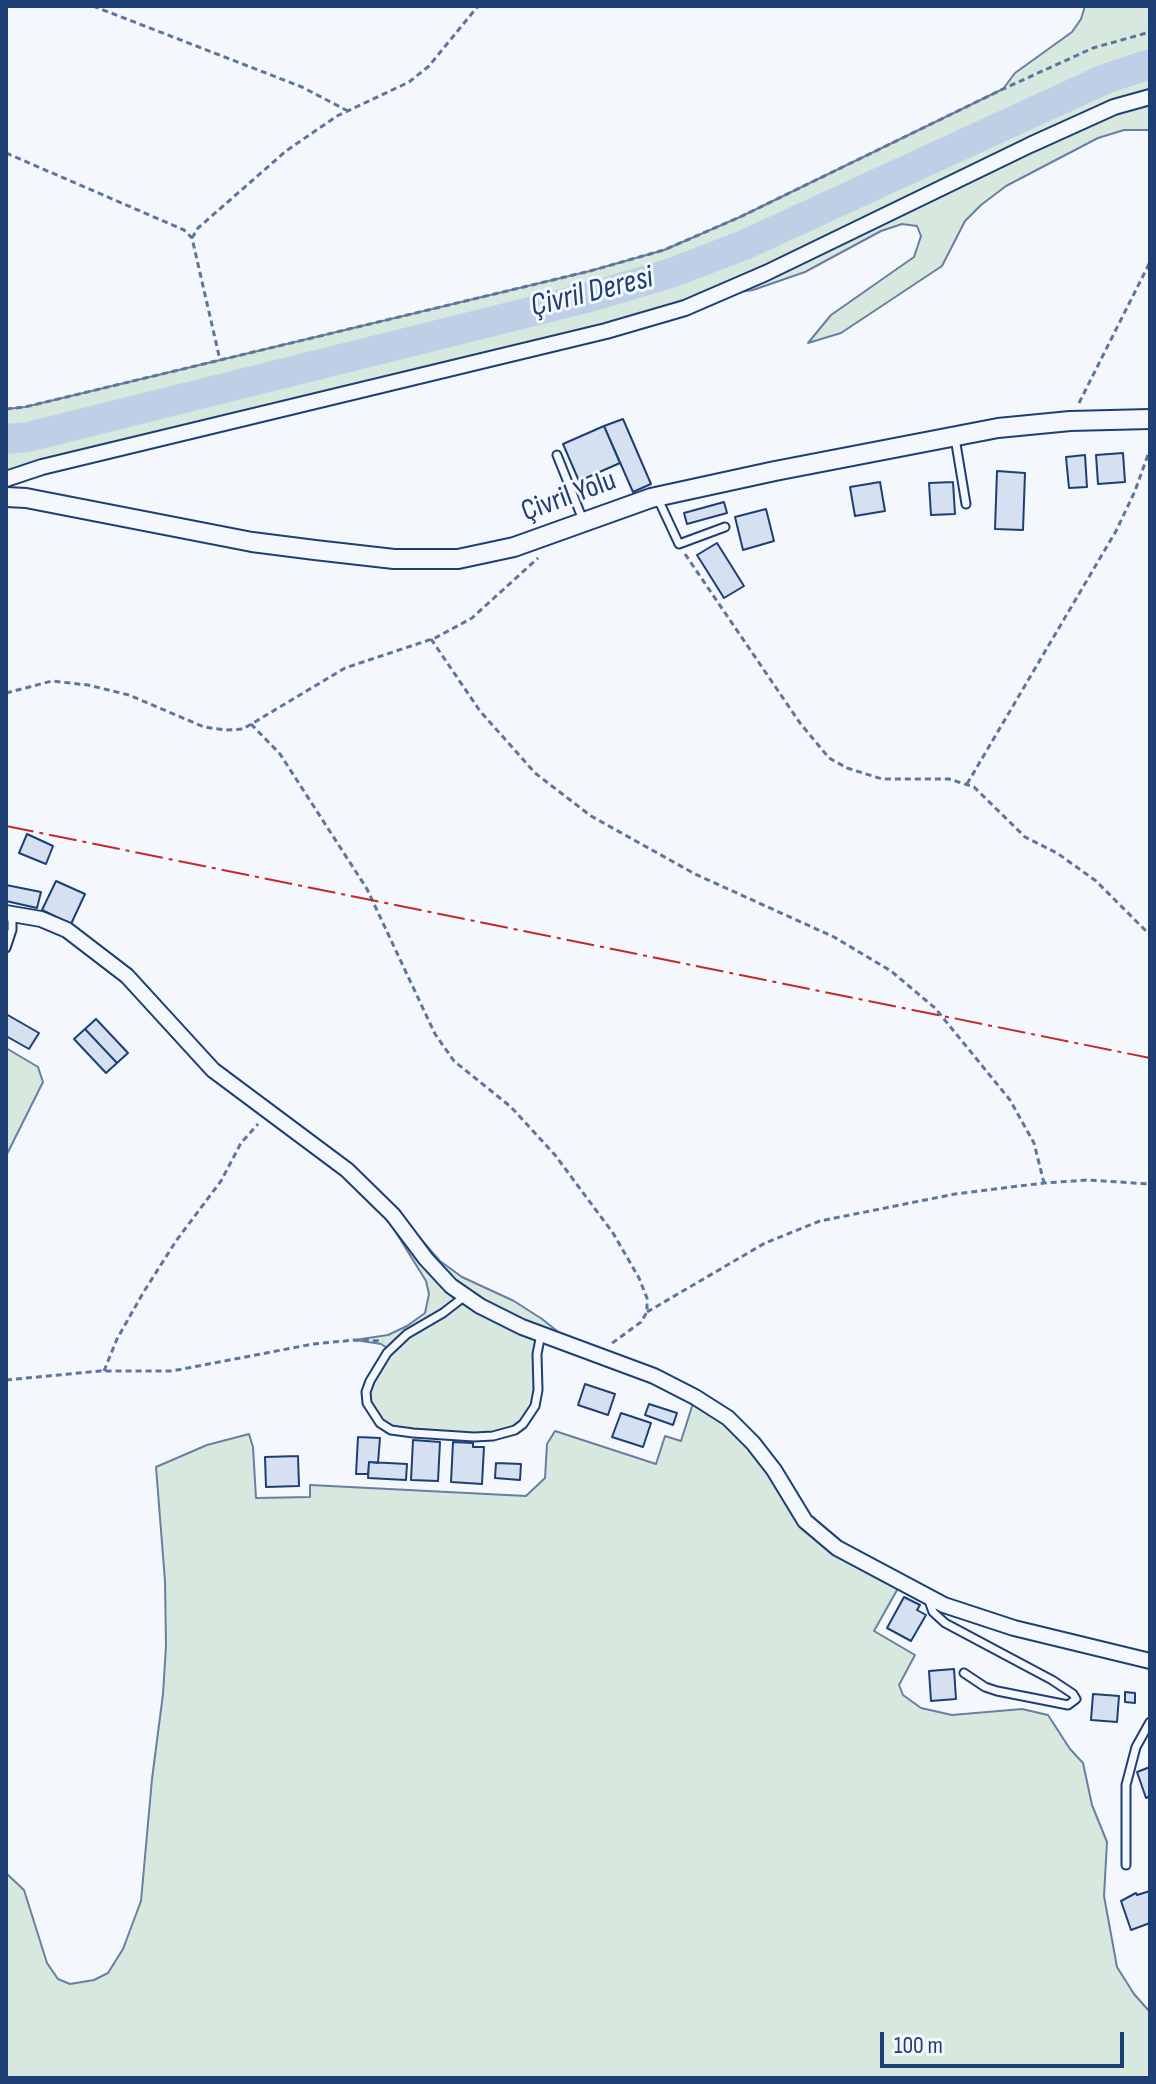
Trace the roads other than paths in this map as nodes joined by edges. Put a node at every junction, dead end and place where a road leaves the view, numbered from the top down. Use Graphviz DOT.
graph roads {
  1 [pos="1150,97"];
  2 [pos="1150,419"];
  3 [pos="955,436"];
  4 [pos="557,455"];
  5 [pos="6,479"];
  6 [pos="6,497"];
  7 [pos="657,497"];
  8 [pos="966,504"];
  9 [pos="584,522"];
  10 [pos="725,527"];
  11 [pos="9,914"];
  12 [pos="6,948"];
  13 [pos="465,1296"];
  14 [pos="541,1334"];
  15 [pos="927,1596"];
  16 [pos="1150,1661"];
  17 [pos="964,1673"];
  18 [pos="1150,1722"];
  19 [pos="1126,1865"];
  1 -- 5 [label="street"];
  2 -- 3 [label="street, Çivril Yolu"];
  3 -- 7 [label="street, Çivril Yolu"];
  3 -- 8 [label="lane"];
  4 -- 9 [label="lane"];
  6 -- 9 [label="street, Çivril Yolu"];
  7 -- 9 [label="street, Çivril Yolu"];
  7 -- 10 [label="lane"];
  11 -- 12 [label="lane"];
  11 -- 13 [label="street"];
  13 -- 14 [label="street"];
  13 -- 14 [label="lane"];
  14 -- 15 [label="street"];
  15 -- 16 [label="street"];
  15 -- 17 [label="lane"];
  18 -- 19 [label="lane"];
}
